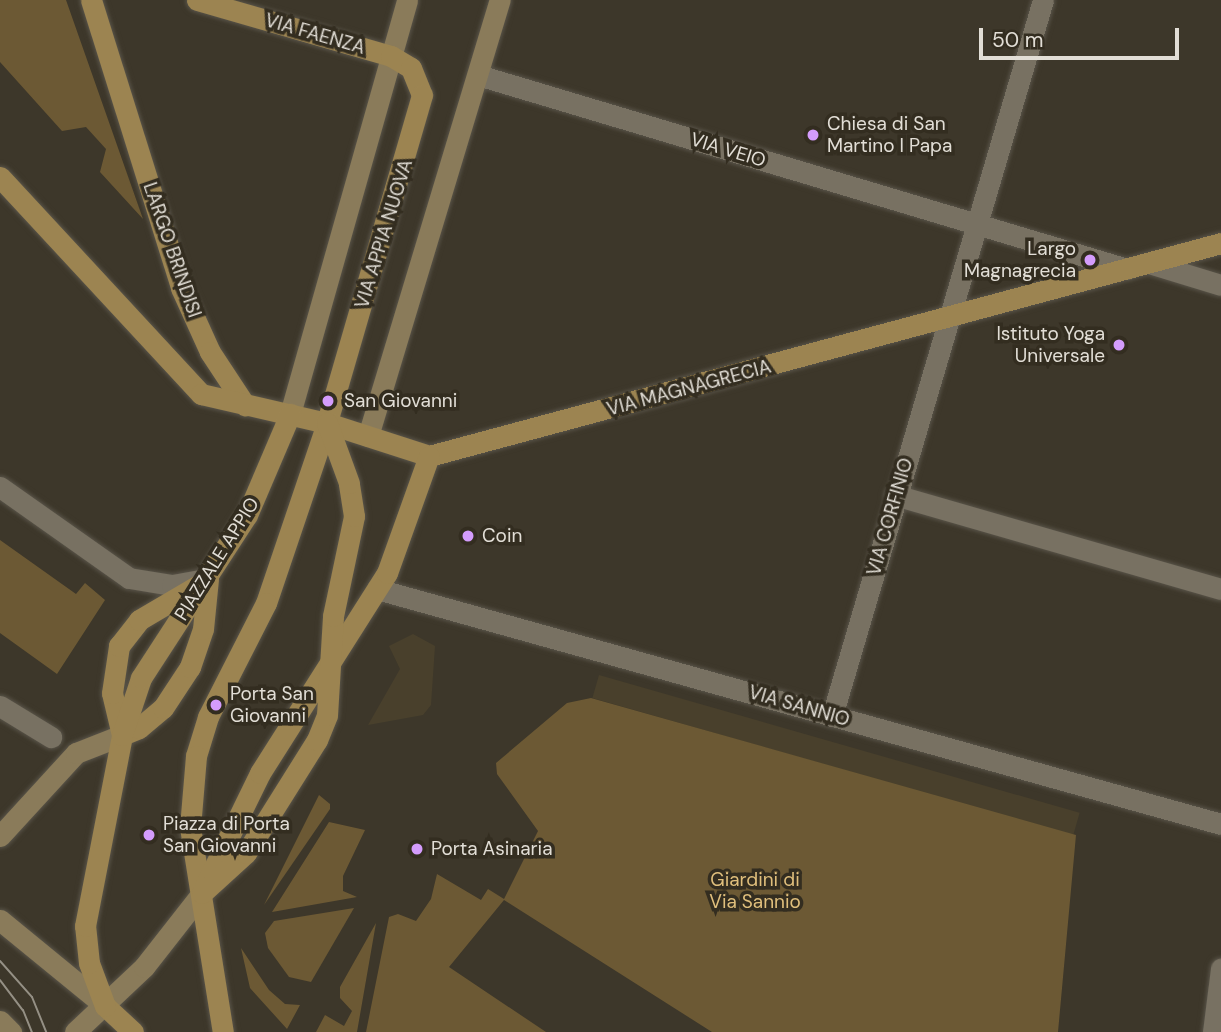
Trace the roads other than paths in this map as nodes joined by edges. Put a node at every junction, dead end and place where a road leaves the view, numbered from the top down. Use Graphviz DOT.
graph roads {
  1 [pos="91,0"];
  2 [pos="197,0"];
  3 [pos="407,0"];
  4 [pos="500,0"];
  5 [pos="1043,0"];
  6 [pos="391,56"];
  7 [pos="478,75"];
  8 [pos="0,177"];
  9 [pos="978,225"];
  10 [pos="1221,243"];
  11 [pos="1149,263"];
  12 [pos="1127,269"];
  13 [pos="1221,285"];
  14 [pos="949,317"];
  15 [pos="245,405"];
  16 [pos="290,414"];
  17 [pos="327,423"];
  18 [pos="368,436"];
  19 [pos="429,456"];
  20 [pos="345,469"];
  21 [pos="0,487"];
  22 [pos="895,495"];
  23 [pos="208,579"];
  24 [pos="377,589"];
  25 [pos="1221,589"];
  26 [pos="328,666"];
  27 [pos="0,706"];
  28 [pos="832,716"];
  29 [pos="122,735"];
  30 [pos="51,737"];
  31 [pos="1221,824"];
  32 [pos="0,836"];
  33 [pos="202,893"];
  34 [pos="0,919"];
  35 [pos="1221,969"];
  36 [pos="105,1006"];
  37 [pos="0,1021"];
  38 [pos="11,1032"];
  39 [pos="75,1032"];
  40 [pos="100,1032"];
  41 [pos="133,1032"];
  42 [pos="223,1032"];
  43 [pos="1213,1032"];
  1 -- 15 [label="main road, LARGO BRINDISI"];
  2 -- 6 [label="main road, VIA FAENZA"];
  3 -- 6 [label="main road, VIA APPIA NUOVA"];
  4 -- 7 [label="main road"];
  5 -- 9 [label="street"];
  6 -- 16 [label="main road, VIA APPIA NUOVA"];
  6 -- 17 [label="main road, VIA APPIA NUOVA"];
  7 -- 9 [label="street, VIA VEIO"];
  7 -- 18 [label="main road"];
  8 -- 15 [label="main road"];
  9 -- 12 [label="street"];
  9 -- 14 [label="street"];
  10 -- 11 [label="main road"];
  11 -- 12 [label="main road"];
  11 -- 13 [label="street"];
  12 -- 14 [label="main road"];
  14 -- 19 [label="main road, VIA MAGNAGRECIA"];
  14 -- 22 [label="street, VIA CORFINIO"];
  15 -- 16 [label="main road"];
  16 -- 17 [label="main road"];
  16 -- 23 [label="main road, PIAZZALE APPIO"];
  17 -- 18 [label="main road"];
  17 -- 20 [label="main road"];
  17 -- 33 [label="main road, VIA APPIA NUOVA"];
  18 -- 19 [label="main road"];
  18 -- 20 [label="main road"];
  19 -- 24 [label="main road"];
  20 -- 26 [label="main road"];
  21 -- 23 [label="street"];
  22 -- 25 [label="street"];
  22 -- 28 [label="street, VIA CORFINIO"];
  23 -- 29 [label="main road, PIAZZALE APPIO"];
  23 -- 29 [label="main road"];
  23 -- 29 [label="main road"];
  24 -- 26 [label="main road"];
  24 -- 28 [label="street, VIA SANNIO"];
  26 -- 33 [label="main road"];
  26 -- 33 [label="main road"];
  27 -- 30 [label="street"];
  28 -- 31 [label="street, VIA SANNIO"];
  29 -- 32 [label="main road"];
  29 -- 36 [label="main road"];
  33 -- 36 [label="main road"];
  33 -- 42 [label="main road"];
  34 -- 36 [label="main road"];
  35 -- 43 [label="street"];
  36 -- 39 [label="main road"];
  36 -- 40 [label="main road"];
  36 -- 41 [label="main road"];
  37 -- 38 [label="main road"];
}
